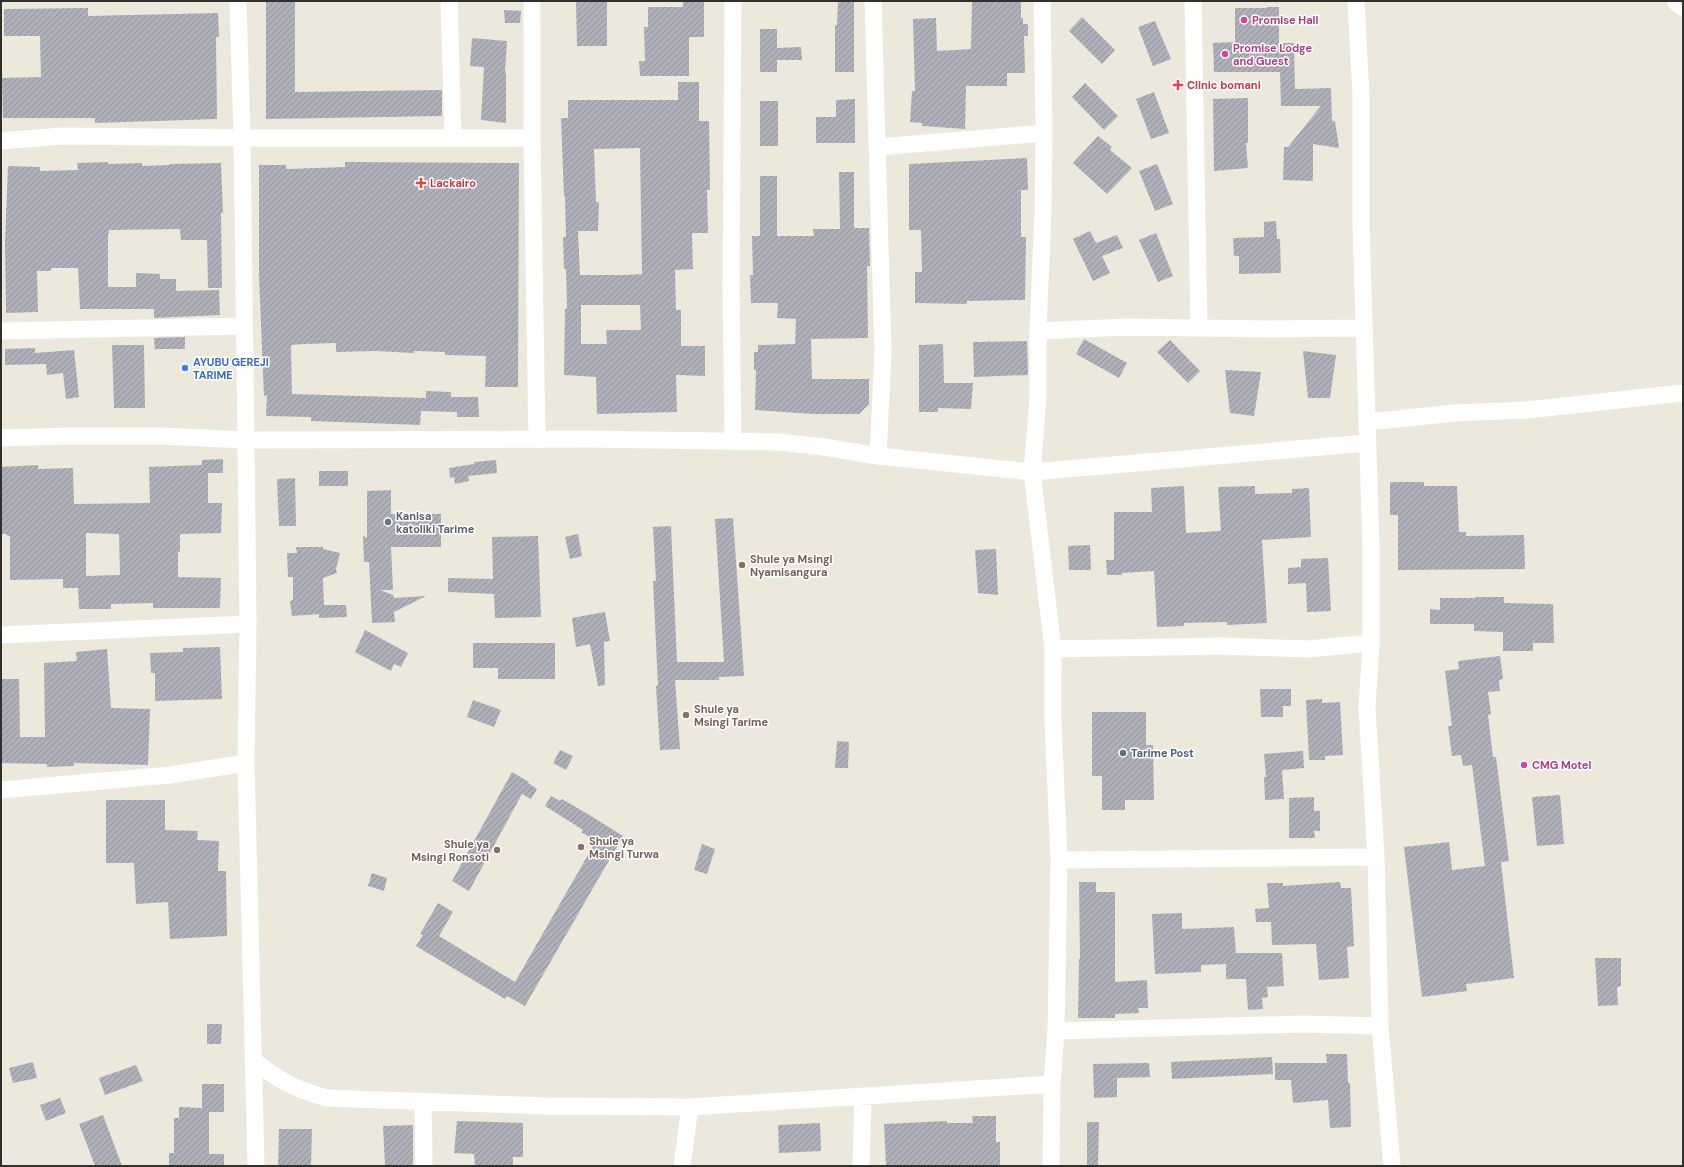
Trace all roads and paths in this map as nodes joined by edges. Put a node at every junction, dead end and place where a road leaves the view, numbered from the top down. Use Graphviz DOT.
graph roads {
  1 [pos="238,1"];
  2 [pos="449,1"];
  3 [pos="532,1"];
  4 [pos="733,1"];
  5 [pos="873,1"];
  6 [pos="1042,1"];
  7 [pos="1193,1"];
  8 [pos="1356,1"];
  9 [pos="1678,1"];
  10 [pos="1683,4"];
  11 [pos="1044,133"];
  12 [pos="242,138"];
  13 [pos="453,138"];
  14 [pos="532,138"];
  15 [pos="1,141"];
  16 [pos="878,147"];
  17 [pos="243,326"];
  18 [pos="1199,328"];
  19 [pos="1364,328"];
  20 [pos="1,331"];
  21 [pos="1038,331"];
  22 [pos="1683,393"];
  23 [pos="1368,422"];
  24 [pos="1,438"];
  25 [pos="246,440"];
  26 [pos="537,440"];
  27 [pos="733,442"];
  28 [pos="1367,443"];
  29 [pos="878,456"];
  30 [pos="1032,472"];
  31 [pos="248,624"];
  32 [pos="1,635"];
  33 [pos="1371,643"];
  34 [pos="1053,649"];
  35 [pos="246,763"];
  36 [pos="1,790"];
  37 [pos="1376,857"];
  38 [pos="1059,860"];
  39 [pos="1380,1026"];
  40 [pos="1056,1032"];
  41 [pos="253,1060"];
  42 [pos="1052,1084"];
  43 [pos="863,1096"];
  44 [pos="423,1102"];
  45 [pos="690,1107"];
  46 [pos="256,1166"];
  47 [pos="424,1166"];
  48 [pos="682,1166"];
  49 [pos="861,1166"];
  50 [pos="1051,1166"];
  51 [pos="1392,1166"];
  1 -- 12 [label="street"];
  2 -- 13 [label="street"];
  3 -- 14 [label="street"];
  4 -- 27 [label="street"];
  5 -- 16 [label="street"];
  6 -- 11 [label="street"];
  7 -- 18 [label="street"];
  8 -- 19 [label="street"];
  9 -- 10 [label="main road"];
  11 -- 16 [label="street"];
  11 -- 21 [label="street"];
  12 -- 13 [label="street"];
  12 -- 15 [label="street"];
  12 -- 17 [label="street"];
  13 -- 14 [label="street"];
  14 -- 26 [label="street"];
  16 -- 29 [label="street"];
  17 -- 20 [label="street"];
  17 -- 25 [label="street"];
  18 -- 19 [label="street"];
  18 -- 21 [label="street"];
  19 -- 23 [label="street"];
  21 -- 30 [label="street"];
  22 -- 23 [label="street"];
  23 -- 28 [label="street"];
  24 -- 25 [label="street"];
  25 -- 26 [label="street"];
  25 -- 31 [label="street"];
  26 -- 27 [label="street"];
  27 -- 29 [label="street"];
  28 -- 30 [label="street"];
  28 -- 33 [label="street"];
  29 -- 30 [label="street"];
  30 -- 34 [label="street"];
  31 -- 32 [label="street"];
  31 -- 35 [label="street"];
  33 -- 34 [label="street"];
  33 -- 37 [label="street"];
  34 -- 38 [label="street"];
  35 -- 36 [label="street"];
  35 -- 41 [label="street"];
  37 -- 38 [label="street"];
  37 -- 39 [label="street"];
  38 -- 40 [label="street"];
  39 -- 40 [label="street"];
  39 -- 51 [label="street"];
  40 -- 42 [label="street"];
  41 -- 44 [label="street"];
  41 -- 46 [label="street"];
  42 -- 43 [label="street"];
  42 -- 50 [label="street"];
  43 -- 45 [label="street"];
  43 -- 49 [label="street"];
  44 -- 45 [label="street"];
  44 -- 47 [label="street"];
  45 -- 48 [label="street"];
}
